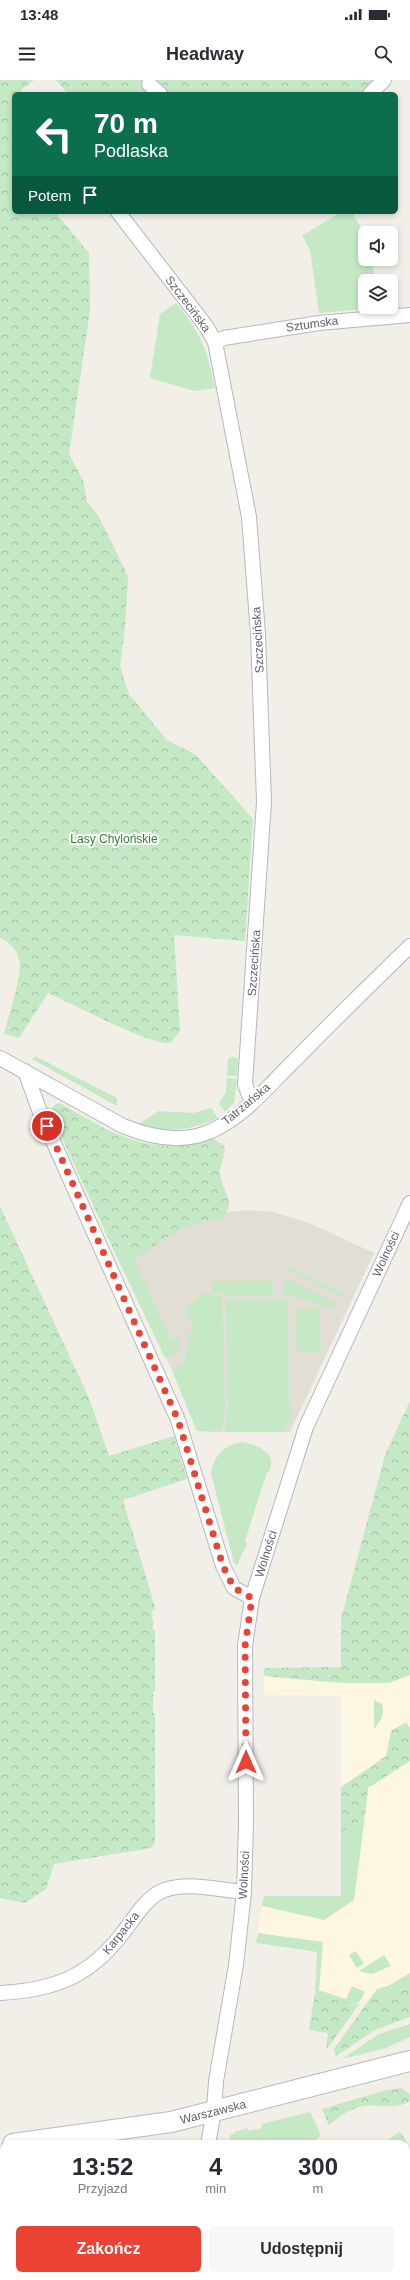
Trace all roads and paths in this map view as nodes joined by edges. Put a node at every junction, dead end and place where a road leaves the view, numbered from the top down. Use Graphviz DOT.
graph roads {
  1 [pos="384,80"];
  2 [pos="149,84"];
  3 [pos="158,92"];
  4 [pos="372,92"];
  5 [pos="120,214"];
  6 [pos="410,315"];
  7 [pos="215,342"];
  8 [pos="410,946"];
  9 [pos="0,1058"];
  10 [pos="24,1071"];
  11 [pos="254,1100"];
  12 [pos="410,1203"];
  13 [pos="252,1598"];
  14 [pos="244,1892"];
  15 [pos="0,1993"];
  16 [pos="410,2061"];
  17 [pos="214,2111"];
  18 [pos="42,2140"];
  19 [pos="209,2140"];
  1 -- 4 [label="street"];
  2 -- 3 [label="street"];
  5 -- 7 [label="street, Szczecińska"];
  6 -- 7 [label="street, Sztumska"];
  7 -- 11 [label="street, Szczecińska"];
  8 -- 11 [label="street, Tatrzańska"];
  9 -- 10 [label="street, Tatrzańska"];
  10 -- 11 [label="street, Tatrzańska"];
  10 -- 13 [label="street"];
  12 -- 13 [label="street, Wolności"];
  13 -- 14 [label="street, Wolności"];
  14 -- 15 [label="street, Karpacka"];
  14 -- 17 [label="street, Wolności"];
  16 -- 17 [label="street, Warszawska"];
  17 -- 18 [label="street, Warszawska"];
  17 -- 19 [label="street, Wolności"];
}
